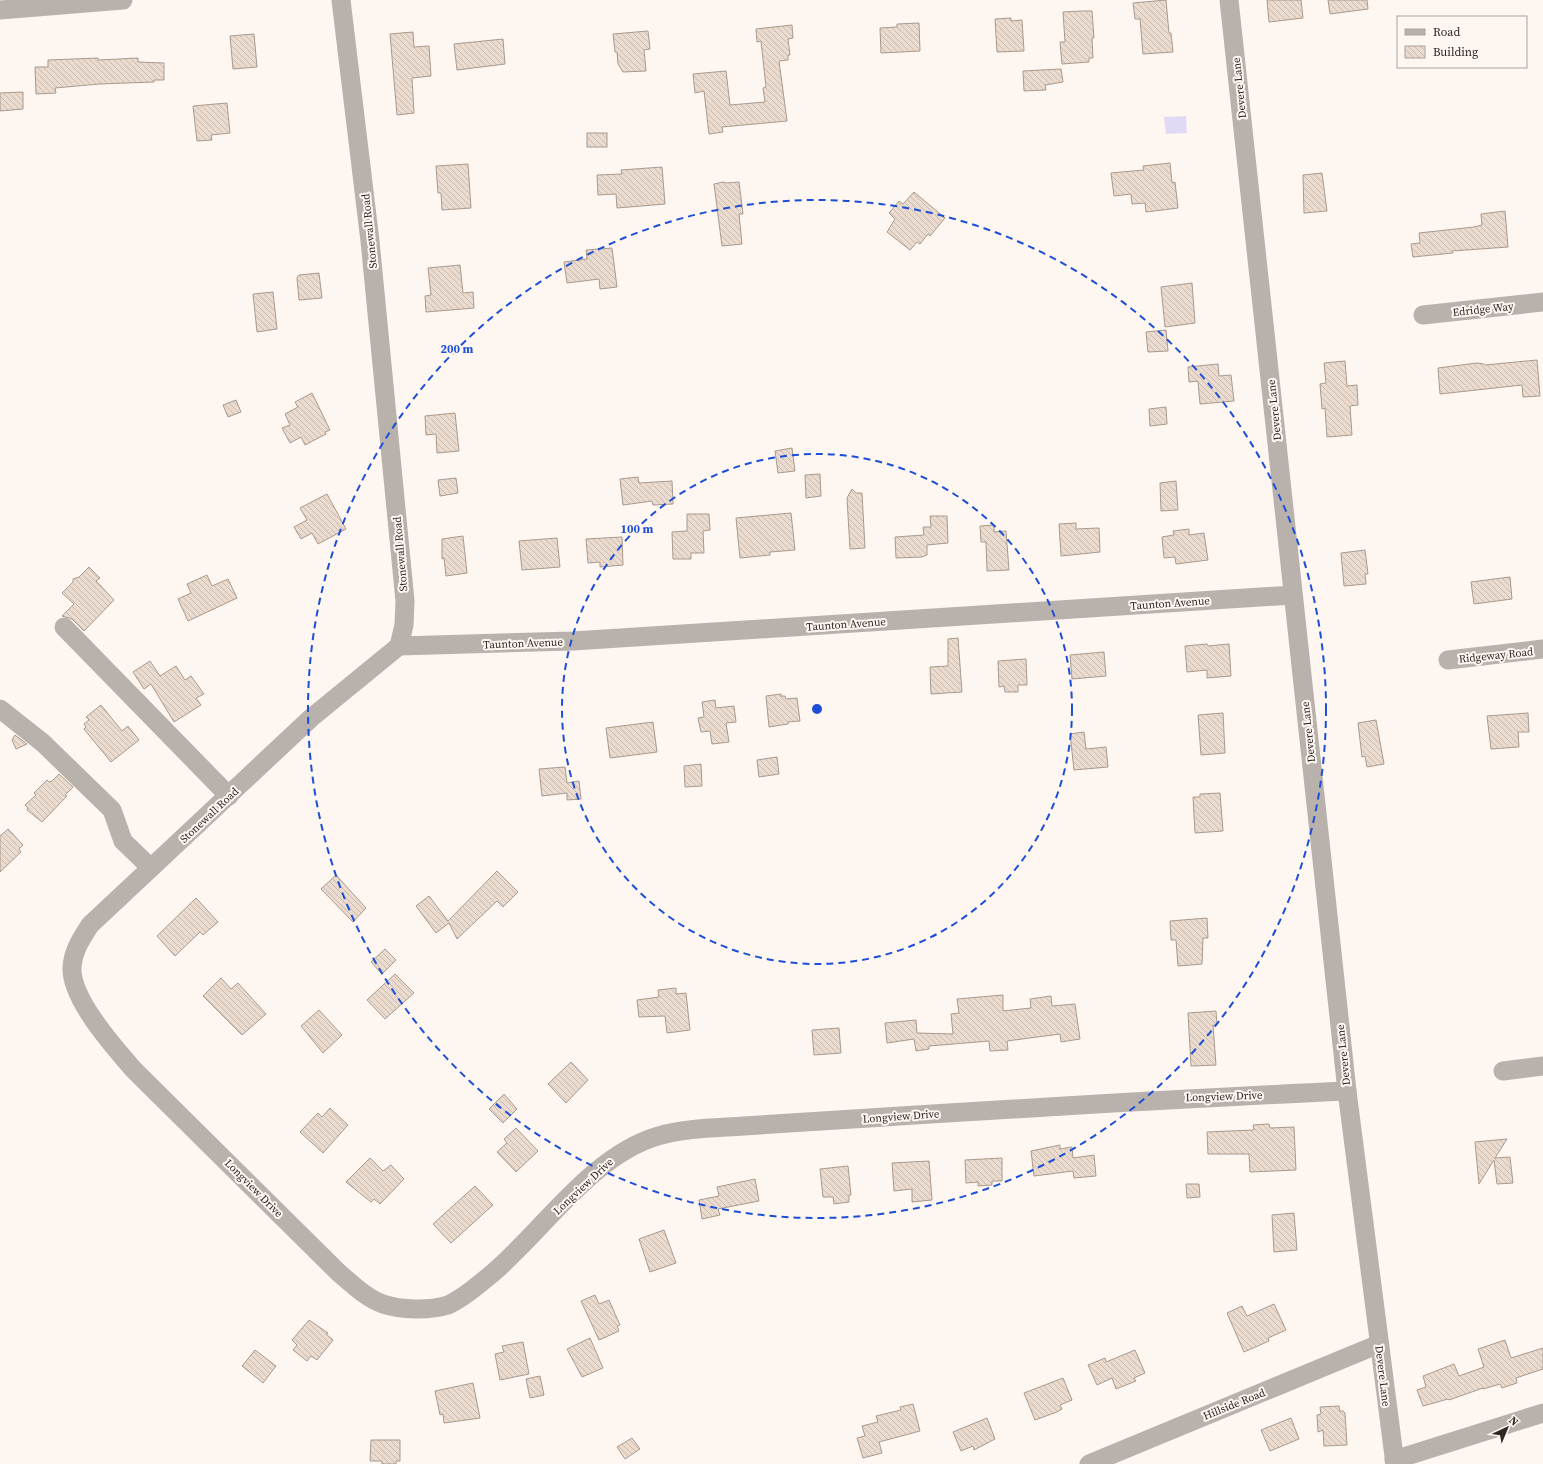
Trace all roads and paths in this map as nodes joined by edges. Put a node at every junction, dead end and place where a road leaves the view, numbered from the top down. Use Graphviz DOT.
graph roads {
  1 [pos="123,0"];
  2 [pos="341,0"];
  3 [pos="1229,0"];
  4 [pos="0,10"];
  5 [pos="1543,302"];
  6 [pos="1423,315"];
  7 [pos="1293,596"];
  8 [pos="64,627"];
  9 [pos="399,646"];
  10 [pos="1543,649"];
  11 [pos="1448,660"];
  12 [pos="0,709"];
  13 [pos="229,796"];
  14 [pos="152,868"];
  15 [pos="72,967"];
  16 [pos="1543,1066"];
  17 [pos="1503,1071"];
  18 [pos="1347,1091"];
  19 [pos="1379,1344"];
  20 [pos="1543,1413"];
  21 [pos="1394,1462"];
  22 [pos="1089,1464"];
  1 -- 4 [label="street"];
  2 -- 9 [label="street, Stonewall Road"];
  3 -- 7 [label="street, Devere Lane"];
  5 -- 6 [label="street, Edridge Way"];
  7 -- 9 [label="street, Taunton Avenue"];
  7 -- 18 [label="street, Devere Lane"];
  8 -- 13 [label="street"];
  9 -- 13 [label="street, Stonewall Road"];
  10 -- 11 [label="street, Ridgeway Road"];
  12 -- 14 [label="street"];
  13 -- 14 [label="street, Stonewall Road"];
  14 -- 15 [label="street, Stonewall Road"];
  15 -- 18 [label="street, Longview Drive"];
  16 -- 17 [label="street"];
  18 -- 19 [label="street, Devere Lane"];
  19 -- 21 [label="street, Devere Lane"];
  19 -- 22 [label="street, Hillside Road"];
  20 -- 21 [label="street"];
}
